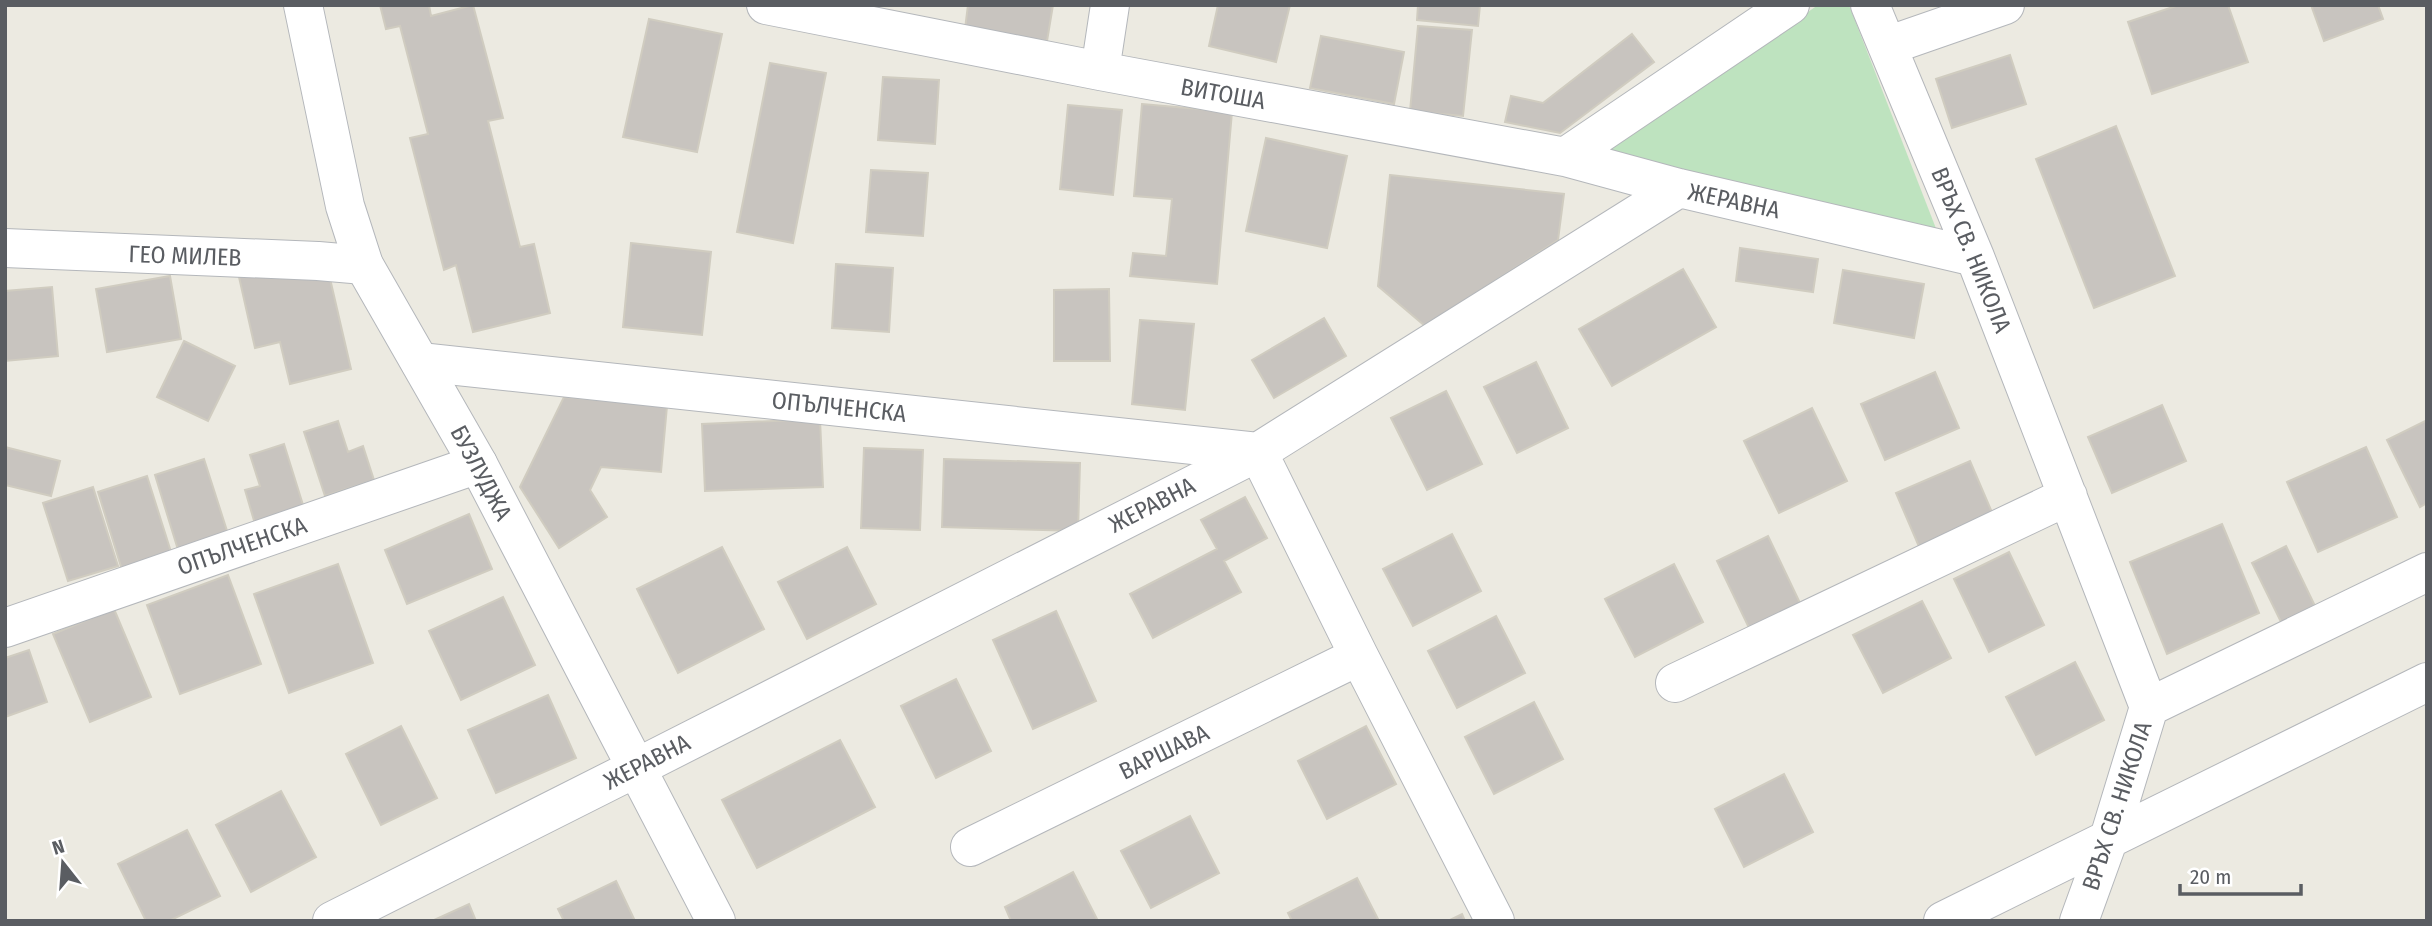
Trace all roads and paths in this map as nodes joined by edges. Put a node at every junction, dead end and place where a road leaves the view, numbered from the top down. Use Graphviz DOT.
graph roads {
  1 [pos="303,5"];
  2 [pos="766,5"];
  3 [pos="1110,5"];
  4 [pos="1790,5"];
  5 [pos="1870,5"];
  6 [pos="2005,5"];
  7 [pos="1887,46"];
  8 [pos="1100,71"];
  9 [pos="1565,157"];
  10 [pos="1679,188"];
  11 [pos="5,248"];
  12 [pos="1975,257"];
  13 [pos="364,265"];
  14 [pos="419,362"];
  15 [pos="1258,452"];
  16 [pos="478,464"];
  17 [pos="2068,496"];
  18 [pos="2427,572"];
  19 [pos="5,628"];
  20 [pos="1359,656"];
  21 [pos="2427,682"];
  22 [pos="1675,684"];
  23 [pos="2149,706"];
  24 [pos="636,768"];
  25 [pos="2109,838"];
  26 [pos="970,847"];
  27 [pos="332,921"];
  28 [pos="716,921"];
  29 [pos="1495,921"];
  30 [pos="1943,921"];
  31 [pos="2079,921"];
  1 -- 13 [label="street, БУЗЛУДЖА"];
  2 -- 8 [label="street, ВИТОША"];
  3 -- 8 [label="street"];
  4 -- 9 [label="street"];
  5 -- 7 [label="street, ВРЪХ СВ. НИКОЛА"];
  6 -- 7 [label="street"];
  7 -- 12 [label="street, ВРЪХ СВ. НИКОЛА"];
  8 -- 9 [label="street, ВИТОША"];
  9 -- 10 [label="street, ВИТОША"];
  10 -- 12 [label="street, ЖЕРАВНА"];
  10 -- 15 [label="street, ЖЕРАВНА"];
  11 -- 13 [label="street, ГЕО МИЛЕВ"];
  12 -- 17 [label="street, ВРЪХ СВ. НИКОЛА"];
  13 -- 14 [label="street, БУЗЛУДЖА"];
  14 -- 15 [label="street, ОПЪЛЧЕНСКА"];
  14 -- 16 [label="street, БУЗЛУДЖА"];
  15 -- 20 [label="street"];
  15 -- 24 [label="street, ЖЕРАВНА"];
  16 -- 19 [label="street, ОПЪЛЧЕНСКА"];
  16 -- 24 [label="street, БУЗЛУДЖА"];
  17 -- 22 [label="street"];
  17 -- 23 [label="street, ВРЪХ СВ. НИКОЛА"];
  18 -- 23 [label="street"];
  20 -- 26 [label="street, ВАРШАВА"];
  20 -- 29 [label="street"];
  21 -- 25 [label="street"];
  23 -- 25 [label="street, ВРЪХ СВ. НИКОЛА"];
  24 -- 27 [label="street, ЖЕРАВНА"];
  24 -- 28 [label="street, БУЗЛУДЖА"];
  25 -- 30 [label="street"];
  25 -- 31 [label="street, ВРЪХ СВ. НИКОЛА"];
}
